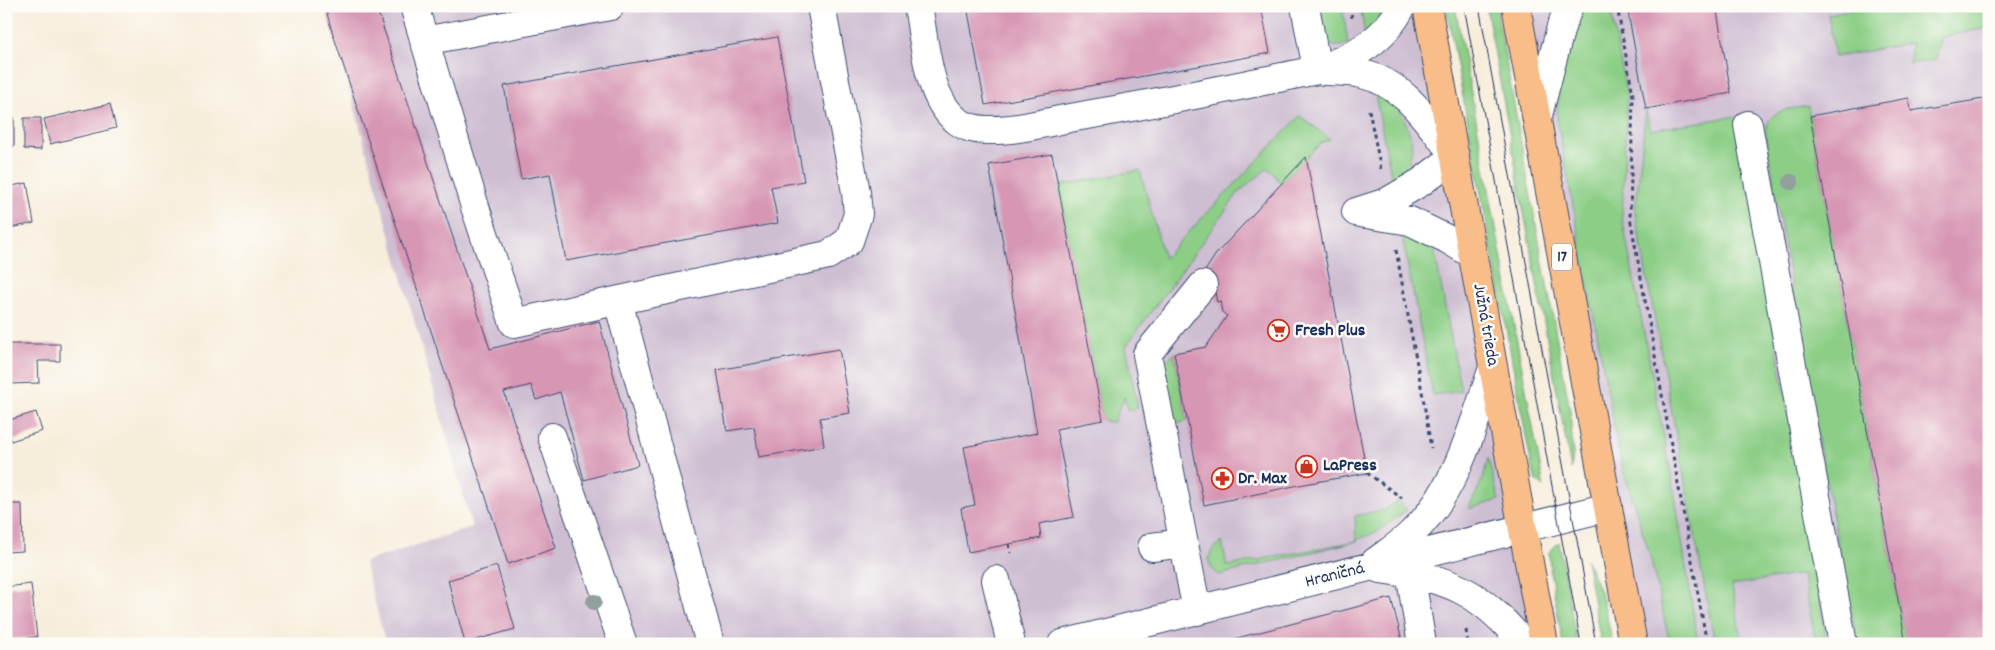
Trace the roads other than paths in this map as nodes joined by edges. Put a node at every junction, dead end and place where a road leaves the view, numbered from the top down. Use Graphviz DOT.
graph roads {
  1 [pos="414,6"];
  2 [pos="610,6"];
  3 [pos="822,6"];
  4 [pos="918,6"];
  5 [pos="1305,6"];
  6 [pos="1402,6"];
  7 [pos="1427,6"];
  8 [pos="1516,6"];
  9 [pos="1569,6"];
  10 [pos="424,40"];
  11 [pos="1360,64"];
  12 [pos="1317,70"];
  13 [pos="1537,119"];
  14 [pos="1748,125"];
  15 [pos="1454,156"];
  16 [pos="1472,254"];
  17 [pos="1203,285"];
  18 [pos="618,301"];
  19 [pos="1493,368"];
  20 [pos="552,437"];
  21 [pos="1608,507"];
  22 [pos="1523,527"];
  23 [pos="1183,543"];
  24 [pos="1152,548"];
  25 [pos="1368,568"];
  26 [pos="1410,574"];
  27 [pos="996,580"];
  28 [pos="1197,611"];
  29 [pos="623,644"];
  30 [pos="710,644"];
  31 [pos="1011,644"];
  32 [pos="1062,644"];
  33 [pos="1422,644"];
  34 [pos="1524,644"];
  35 [pos="1544,644"];
  36 [pos="1633,644"];
  37 [pos="1842,644"];
  1 -- 10 [label="street"];
  2 -- 10 [label="street"];
  3 -- 18 [label="street"];
  4 -- 12 [label="street"];
  5 -- 12 [label="street"];
  6 -- 11 [label="street"];
  7 -- 15 [label="main road, Južná trieda"];
  8 -- 13 [label="main road, 17"];
  9 -- 13 [label="street"];
  10 -- 18 [label="street"];
  11 -- 12 [label="street"];
  11 -- 15 [label="street"];
  13 -- 21 [label="main road, 17"];
  14 -- 37 [label="street"];
  15 -- 16 [label="main road, Južná trieda"];
  15 -- 16 [label="street"];
  16 -- 19 [label="main road, Južná trieda"];
  17 -- 23 [label="street"];
  18 -- 30 [label="street"];
  19 -- 22 [label="main road, Južná trieda"];
  19 -- 25 [label="street"];
  20 -- 29 [label="street"];
  21 -- 22 [label="street, Hraničná"];
  21 -- 36 [label="main road, 17"];
  22 -- 25 [label="street, Hraničná"];
  22 -- 35 [label="main road, Južná trieda"];
  23 -- 24 [label="street"];
  23 -- 28 [label="street"];
  25 -- 26 [label="street"];
  25 -- 28 [label="street, Hraničná"];
  26 -- 33 [label="street"];
  26 -- 34 [label="street"];
  27 -- 31 [label="street"];
  28 -- 32 [label="street, Hraničná"];
}
